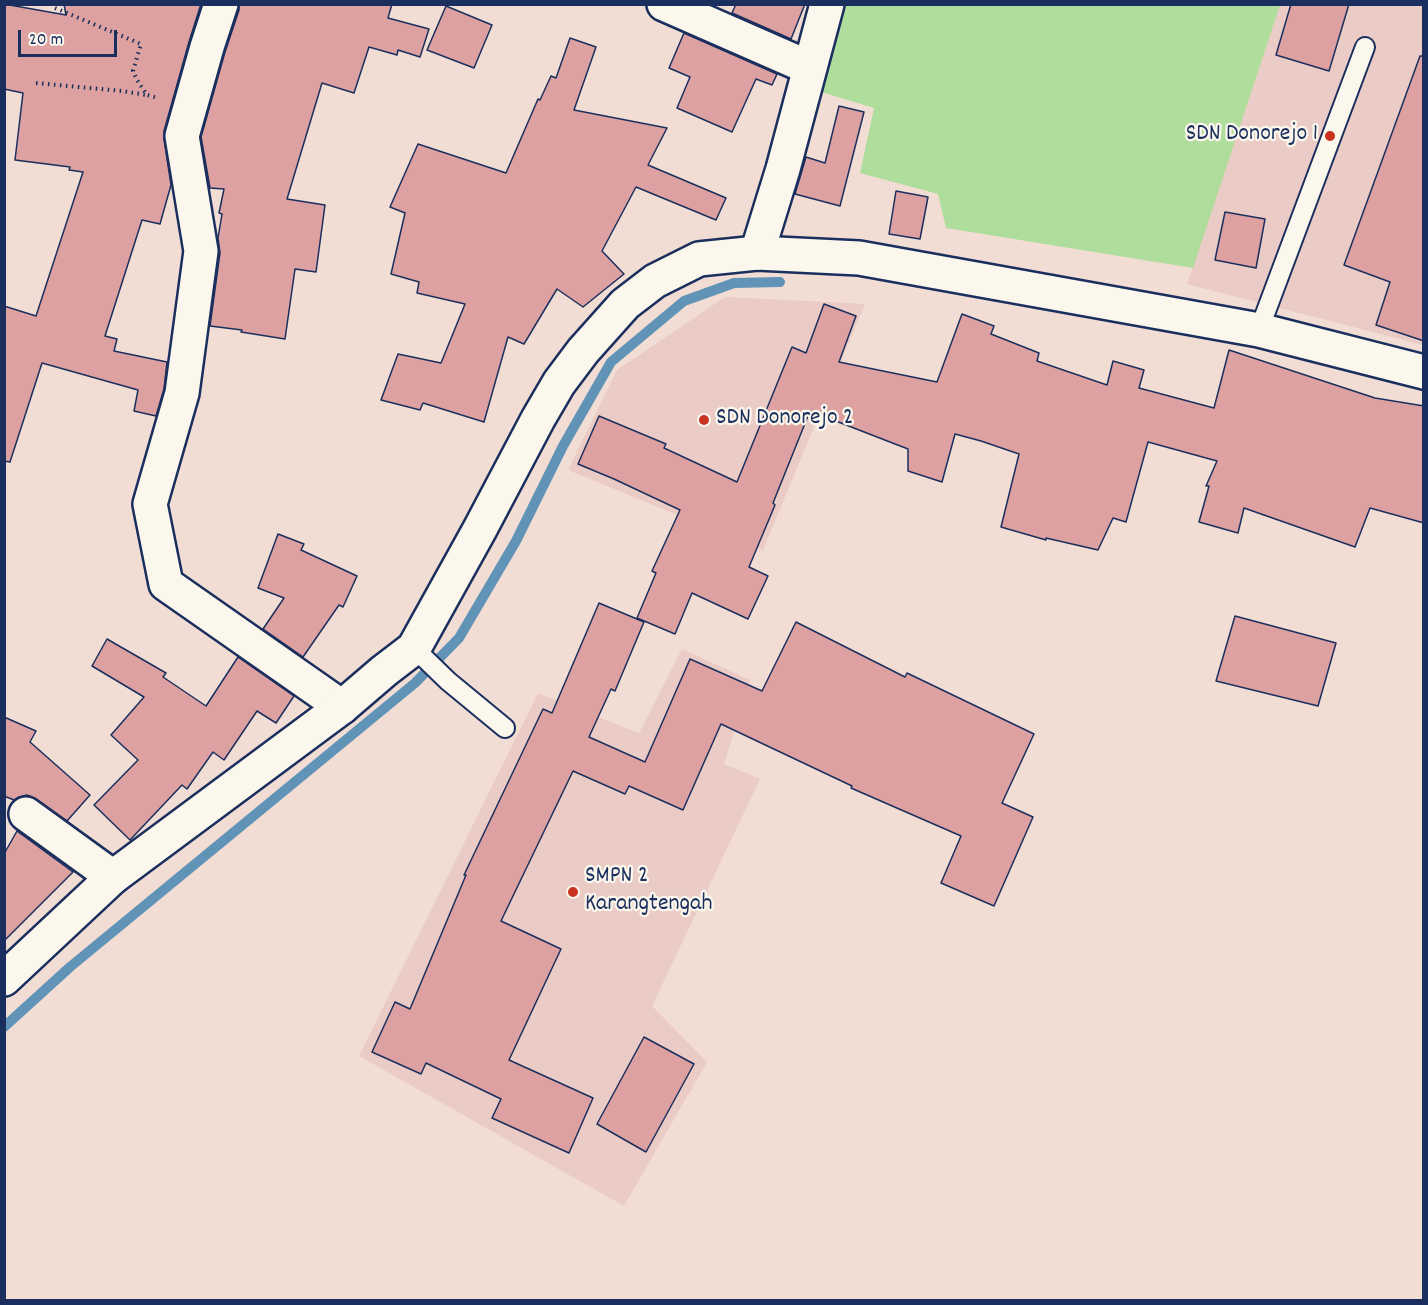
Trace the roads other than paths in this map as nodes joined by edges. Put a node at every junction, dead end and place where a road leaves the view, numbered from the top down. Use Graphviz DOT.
graph roads {
  1 [pos="221,4"];
  2 [pos="664,4"];
  3 [pos="828,4"];
  4 [pos="1365,47"];
  5 [pos="810,68"];
  6 [pos="757,253"];
  7 [pos="1259,330"];
  8 [pos="1424,372"];
  9 [pos="419,654"];
  10 [pos="342,707"];
  11 [pos="505,728"];
  12 [pos="26,814"];
  13 [pos="113,877"];
  14 [pos="4,979"];
  1 -- 10 [label="main road"];
  2 -- 5 [label="main road"];
  3 -- 5 [label="main road"];
  4 -- 7 [label="lane"];
  5 -- 6 [label="main road"];
  6 -- 7 [label="main road"];
  6 -- 9 [label="main road"];
  7 -- 8 [label="main road"];
  9 -- 10 [label="main road"];
  9 -- 11 [label="lane"];
  10 -- 13 [label="main road"];
  12 -- 13 [label="main road"];
  13 -- 14 [label="main road"];
}
